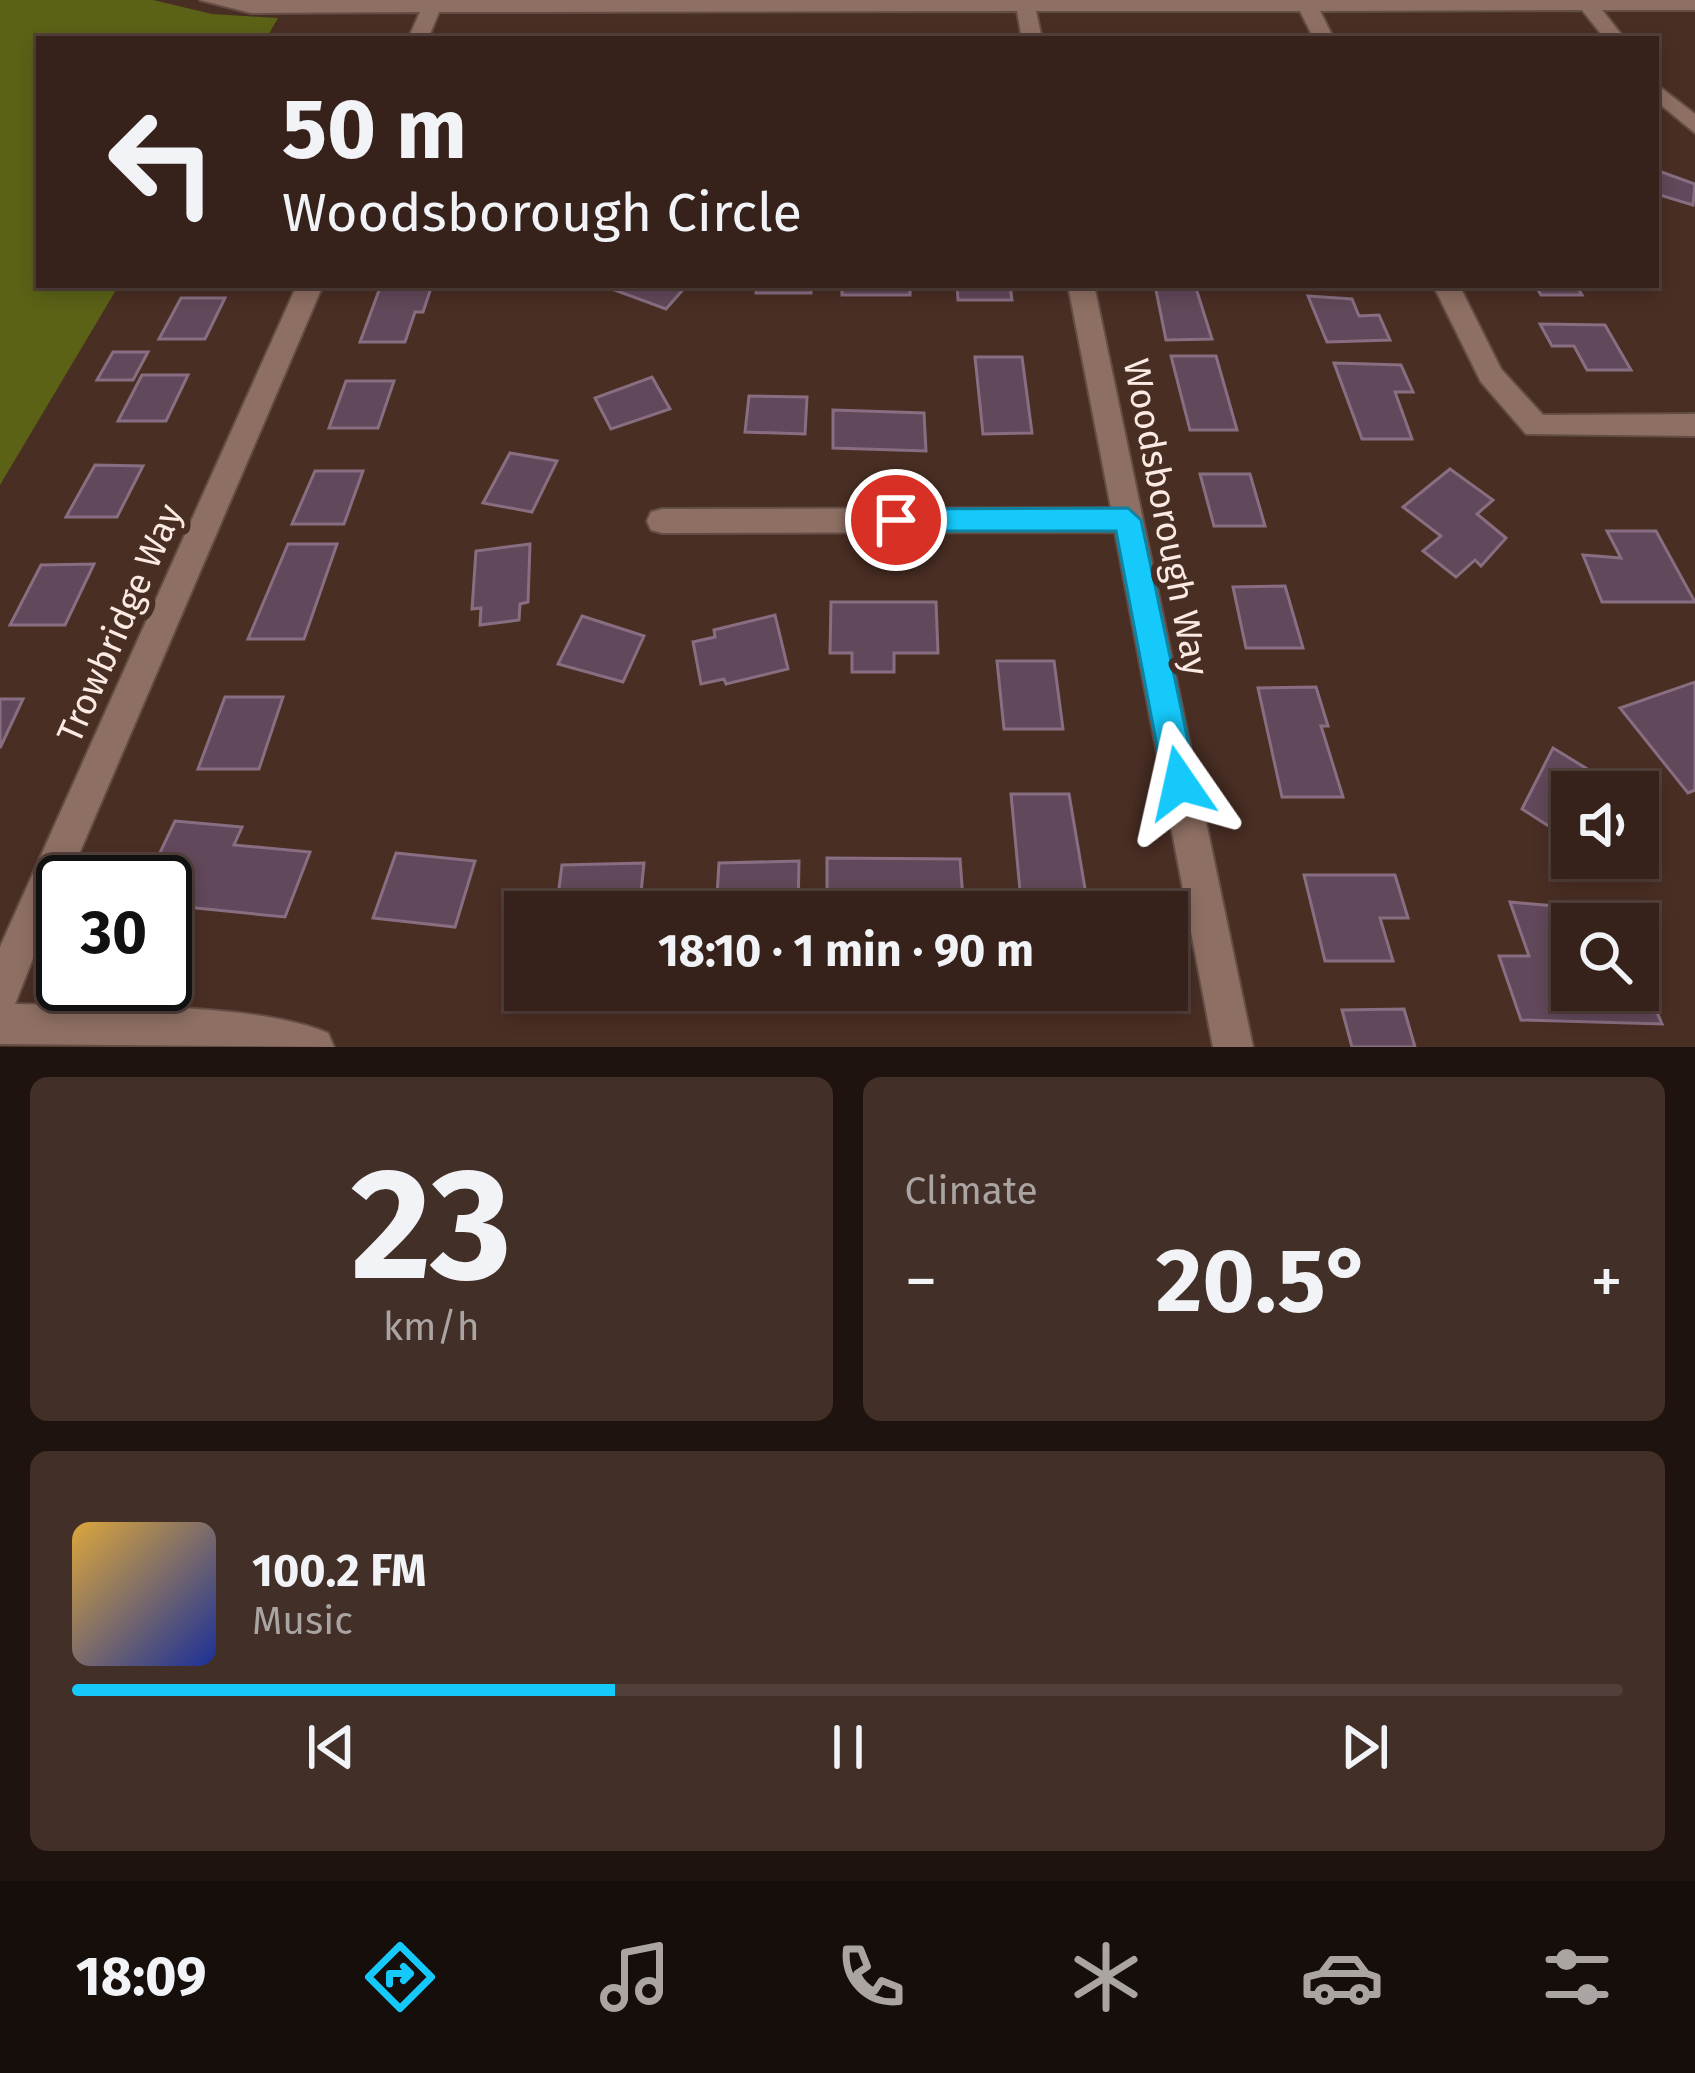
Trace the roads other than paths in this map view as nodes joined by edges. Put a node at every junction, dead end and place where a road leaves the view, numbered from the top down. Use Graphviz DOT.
graph roads {
  1 [pos="211,0"];
  2 [pos="434,3"];
  3 [pos="1587,4"];
  4 [pos="1695,4"];
  5 [pos="1025,5"];
  6 [pos="1307,5"];
  7 [pos="419,36"];
  8 [pos="1031,36"];
  9 [pos="1322,36"];
  10 [pos="1613,36"];
  11 [pos="1659,93"];
  12 [pos="1695,126"];
  13 [pos="309,288"];
  14 [pos="1082,288"];
  15 [pos="1448,288"];
  16 [pos="1695,425"];
  17 [pos="1128,520"];
  18 [pos="662,521"];
  19 [pos="0,992"];
  20 [pos="0,1024"];
  21 [pos="314,1047"];
  22 [pos="1233,1047"];
  1 -- 2 [label="street"];
  2 -- 5 [label="street"];
  2 -- 7 [label="street"];
  3 -- 4 [label="street"];
  3 -- 6 [label="street"];
  3 -- 10 [label="street"];
  5 -- 6 [label="street"];
  5 -- 8 [label="street"];
  6 -- 9 [label="street"];
  11 -- 12 [label="street"];
  13 -- 19 [label="street, Trowbridge Way"];
  14 -- 17 [label="street, Woodsborough Way"];
  15 -- 16 [label="street"];
  17 -- 18 [label="street"];
  17 -- 22 [label="street, Woodsborough Way"];
  20 -- 21 [label="street"];
}
